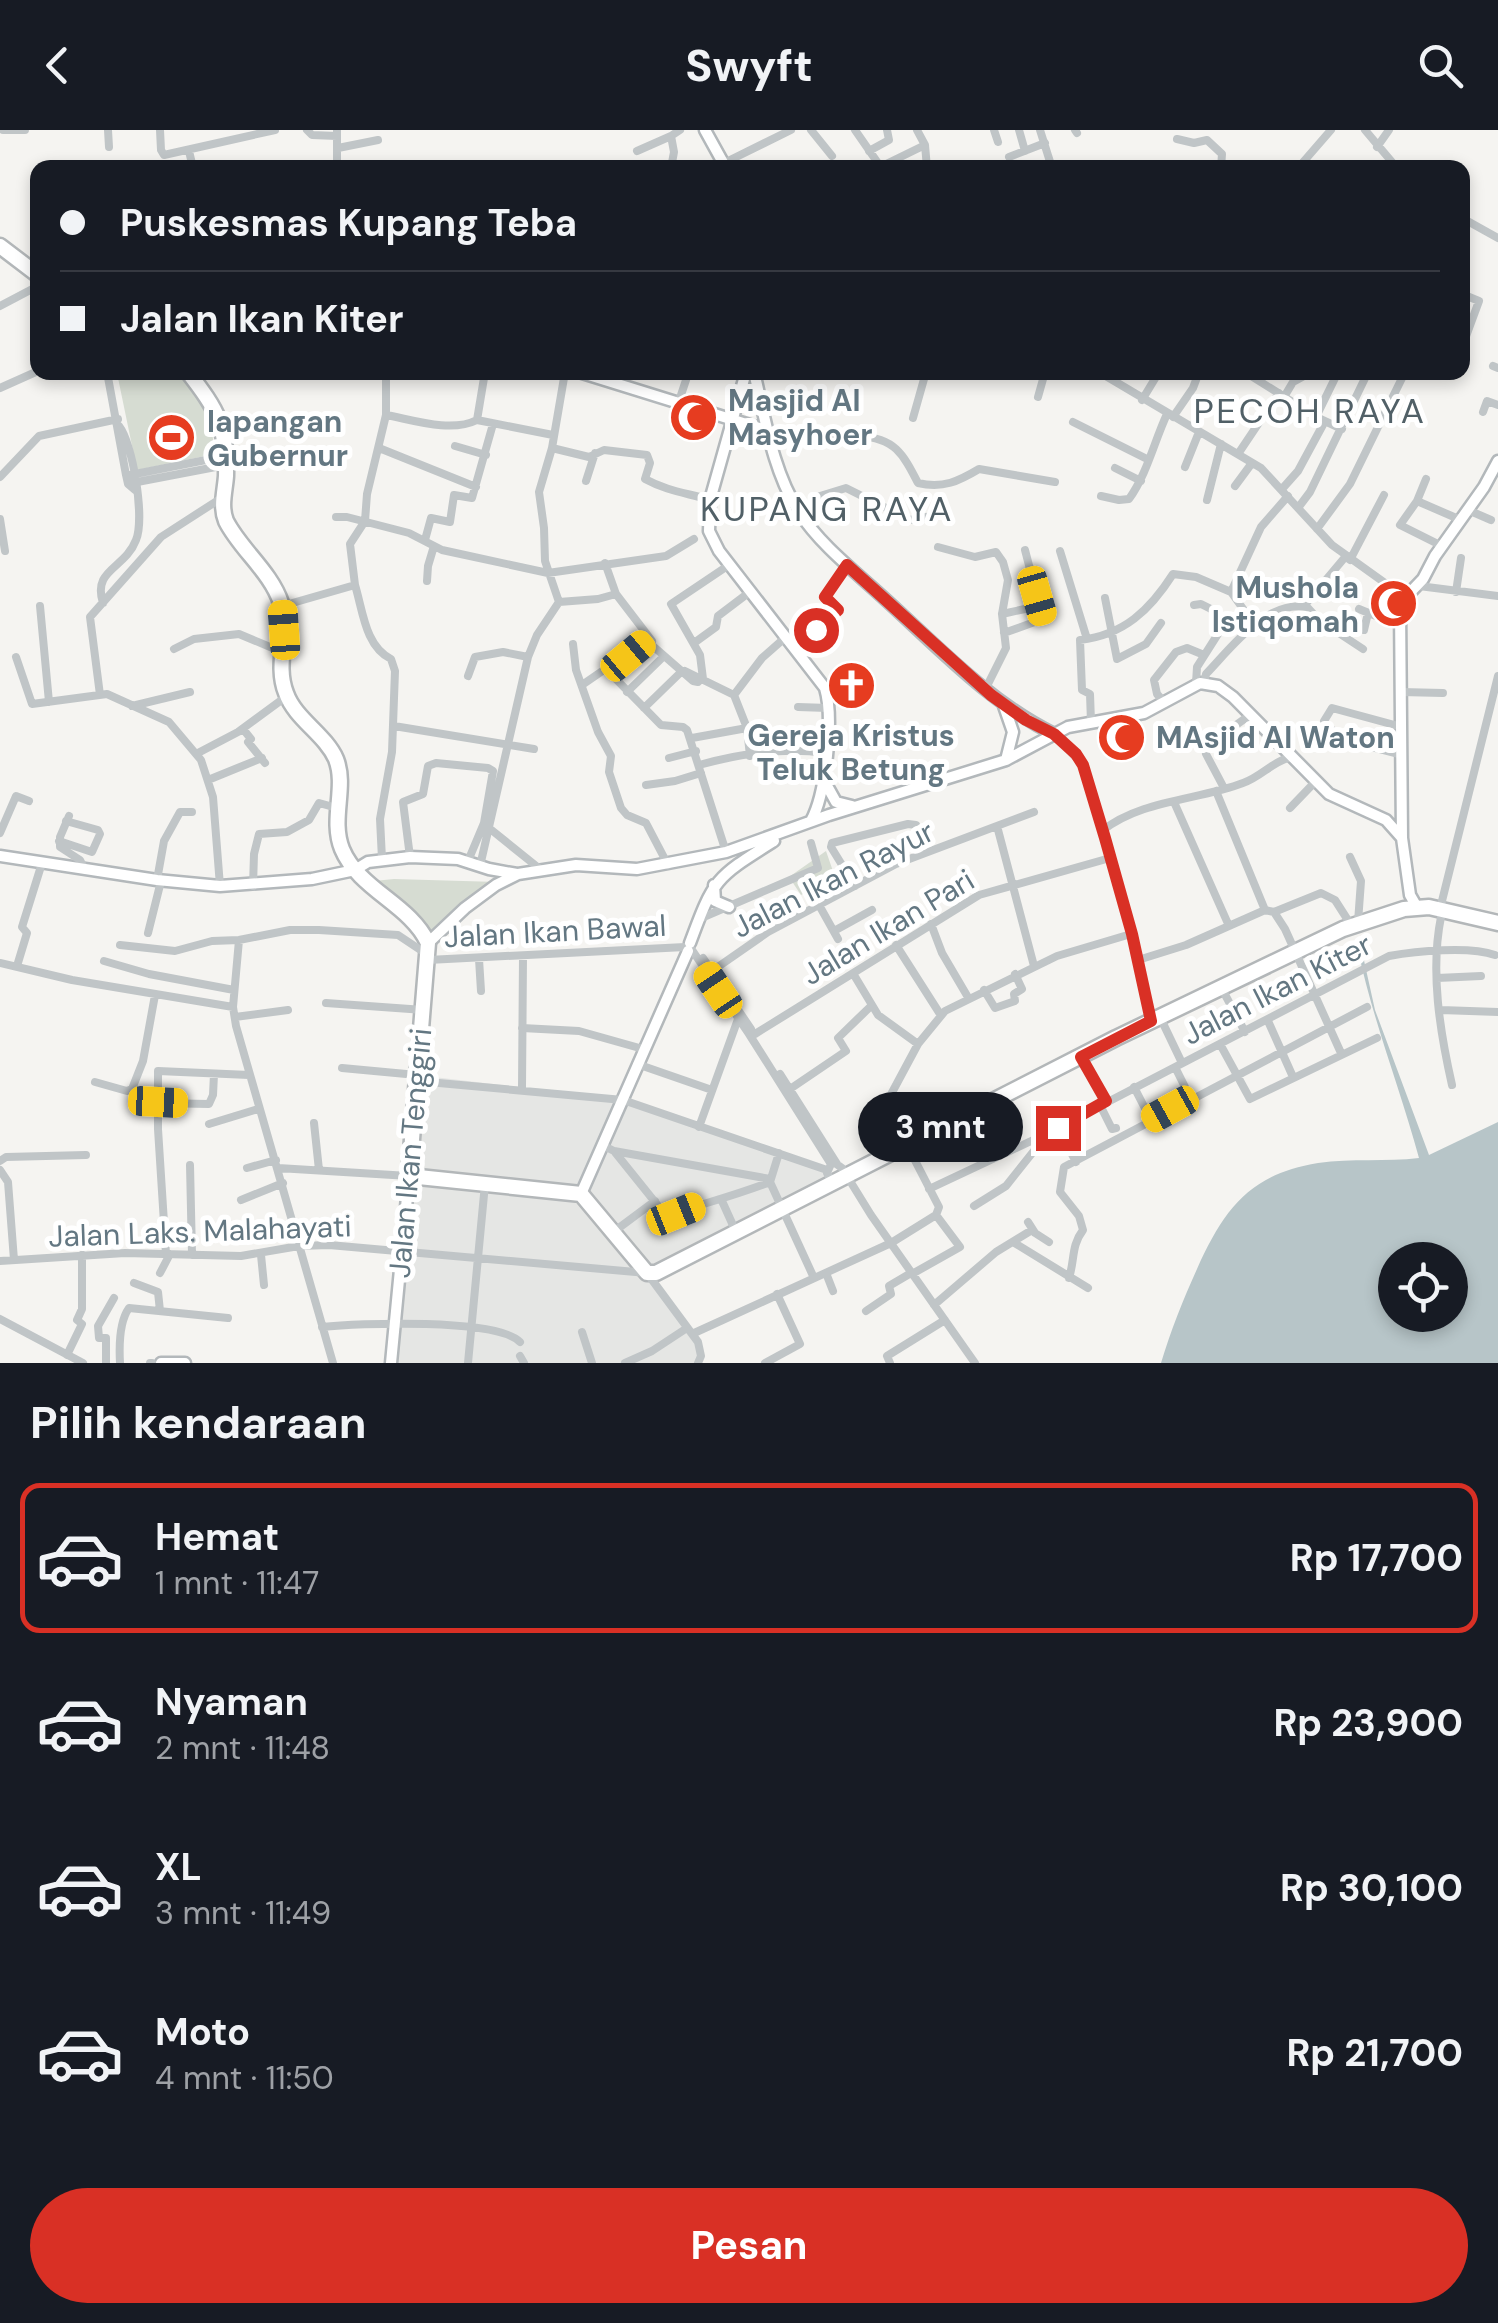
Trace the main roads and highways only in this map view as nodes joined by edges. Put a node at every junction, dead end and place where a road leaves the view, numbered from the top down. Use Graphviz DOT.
graph roads {
  1 [pos="704,130"];
  2 [pos="722,160"];
  3 [pos="2,250"];
  4 [pos="30,269"];
  5 [pos="194,380"];
  6 [pos="614,380"];
  7 [pos="744,380"];
  8 [pos="756,380"];
  9 [pos="758,388"];
  10 [pos="742,393"];
  11 [pos="734,421"];
  12 [pos="770,437"];
  13 [pos="1498,460"];
  14 [pos="1004,705"];
  15 [pos="1054,734"];
  16 [pos="1006,760"];
  17 [pos="825,779"];
  18 [pos="820,803"];
  19 [pos="858,806"];
  20 [pos="1402,814"];
  21 [pos="829,815"];
  22 [pos="1386,820"];
  23 [pos="811,822"];
  24 [pos="792,830"];
  25 [pos="1402,838"];
  26 [pos="0,856"];
  27 [pos="355,870"];
  28 [pos="518,874"];
  29 [pos="714,884"];
  30 [pos="735,905"];
  31 [pos="1413,906"];
  32 [pos="1498,926"];
  33 [pos="428,953"];
  34 [pos="409,1176"];
  35 [pos="580,1194"];
  36 [pos="161,1363"];
  37 [pos="185,1363"];
  38 [pos="391,1363"];
  1 -- 2 [label="main road"];
  3 -- 4 [label="highway"];
  5 -- 27 [label="highway"];
  6 -- 11 [label="main road"];
  7 -- 10 [label="main road"];
  8 -- 9 [label="main road"];
  9 -- 10 [label="main road"];
  9 -- 12 [label="main road"];
  10 -- 11 [label="main road"];
  11 -- 12 [label="main road"];
  11 -- 17 [label="main road"];
  12 -- 14 [label="main road"];
  13 -- 20 [label="main road"];
  14 -- 15 [label="main road"];
  14 -- 16 [label="main road"];
  15 -- 16 [label="main road"];
  15 -- 22 [label="main road"];
  16 -- 19 [label="main road"];
  17 -- 18 [label="main road"];
  17 -- 19 [label="main road"];
  18 -- 21 [label="main road"];
  18 -- 23 [label="main road"];
  19 -- 21 [label="main road"];
  20 -- 22 [label="main road"];
  20 -- 25 [label="main road"];
  21 -- 23 [label="main road"];
  22 -- 25 [label="main road"];
  23 -- 24 [label="main road"];
  24 -- 28 [label="main road"];
  24 -- 29 [label="main road"];
  25 -- 31 [label="main road"];
  26 -- 27 [label="main road"];
  27 -- 28 [label="main road"];
  27 -- 33 [label="highway"];
  28 -- 33 [label="main road"];
  29 -- 30 [label="main road"];
  29 -- 35 [label="main road"];
  31 -- 32 [label="highway"];
  31 -- 35 [label="highway"];
  33 -- 34 [label="highway, Jalan Ikan Tenggiri"];
  34 -- 35 [label="highway"];
  34 -- 38 [label="main road, Jalan Ikan Tenggiri"];
  36 -- 37 [label="main road"];
}
